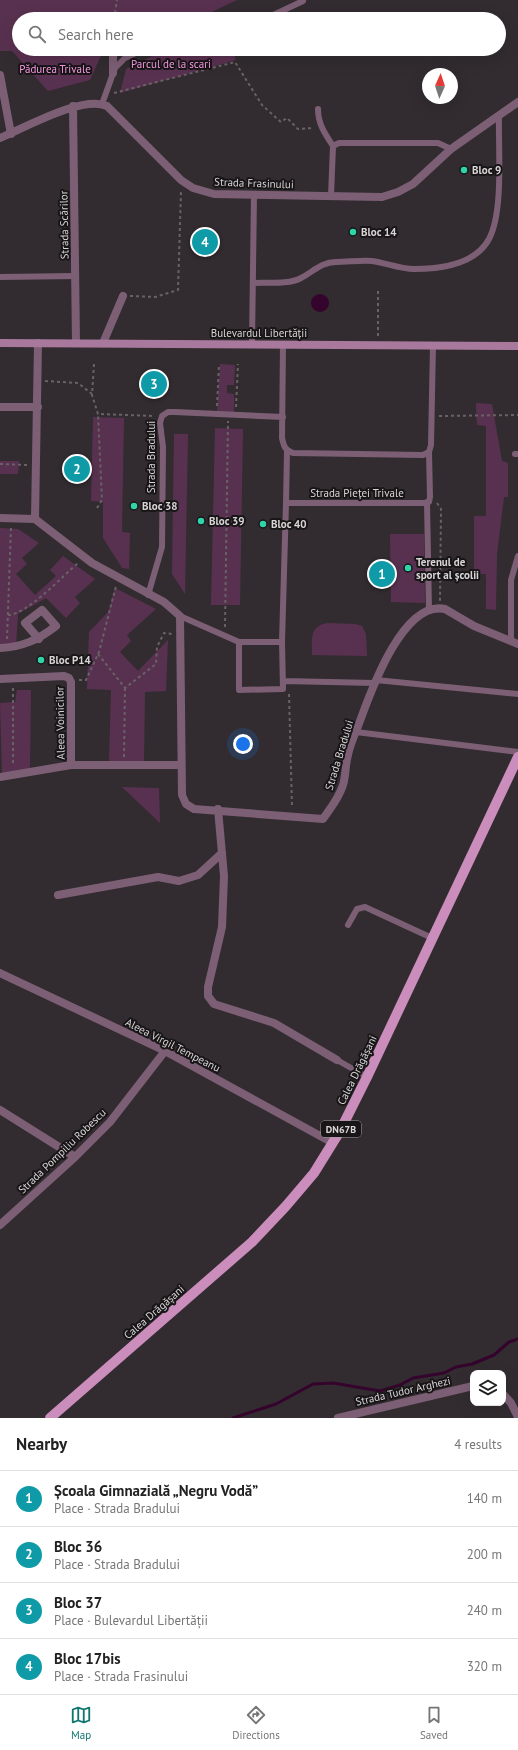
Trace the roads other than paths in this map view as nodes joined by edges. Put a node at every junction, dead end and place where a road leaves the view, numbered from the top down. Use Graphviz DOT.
graph roads {
  1 [pos="303,1"];
  2 [pos="280,12"];
  3 [pos="113,56"];
  4 [pos="129,56"];
  5 [pos="114,72"];
  6 [pos="0,75"];
  7 [pos="518,102"];
  8 [pos="102,104"];
  9 [pos="74,106"];
  10 [pos="318,109"];
  11 [pos="499,115"];
  12 [pos="11,134"];
  13 [pos="0,138"];
  14 [pos="333,146"];
  15 [pos="451,149"];
  16 [pos="254,195"];
  17 [pos="332,196"];
  18 [pos="76,276"];
  19 [pos="0,277"];
  20 [pos="253,283"];
  21 [pos="123,296"];
  22 [pos="0,343"];
  23 [pos="38,343"];
  24 [pos="76,343"];
  25 [pos="103,343"];
  26 [pos="252,344"];
  27 [pos="283,344"];
  28 [pos="433,345"];
  29 [pos="518,346"];
  30 [pos="38,407"];
  31 [pos="0,408"];
  32 [pos="283,417"];
  33 [pos="287,451"];
  34 [pos="429,452"];
  35 [pos="428,502"];
  36 [pos="286,503"];
  37 [pos="0,518"];
  38 [pos="35,519"];
  39 [pos="518,556"];
  40 [pos="148,595"];
  41 [pos="429,610"];
  42 [pos="180,616"];
  43 [pos="39,639"];
  44 [pos="239,642"];
  45 [pos="282,642"];
  46 [pos="515,643"];
  47 [pos="3,648"];
  48 [pos="0,679"];
  49 [pos="286,681"];
  50 [pos="375,681"];
  51 [pos="518,694"];
  52 [pos="356,732"];
  53 [pos="518,752"];
  54 [pos="518,757"];
  55 [pos="71,765"];
  56 [pos="181,765"];
  57 [pos="0,777"];
  58 [pos="218,809"];
  59 [pos="222,854"];
  60 [pos="58,895"];
  61 [pos="348,925"];
  62 [pos="432,938"];
  63 [pos="0,973"];
  64 [pos="165,1051"];
  65 [pos="337,1060"];
  66 [pos="367,1077"];
  67 [pos="0,1110"];
  68 [pos="333,1143"];
  69 [pos="75,1157"];
  70 [pos="0,1225"];
  71 [pos="470,1387"];
  72 [pos="506,1399"];
  73 [pos="53,1417"];
  74 [pos="518,1417"];
  75 [pos="338,1418"];
  1 -- 2 [label="lane"];
  3 -- 5 [label="street"];
  4 -- 5 [label="lane"];
  5 -- 8 [label="lane"];
  6 -- 12 [label="street"];
  7 -- 11 [label="street, Strada Frasinului"];
  8 -- 9 [label="street"];
  8 -- 16 [label="street, Strada Frasinului"];
  9 -- 12 [label="street"];
  9 -- 18 [label="street, Strada Scărilor"];
  10 -- 14 [label="lane"];
  11 -- 15 [label="street, Strada Frasinului"];
  11 -- 20 [label="lane"];
  12 -- 13 [label="street"];
  14 -- 15 [label="lane"];
  14 -- 17 [label="lane"];
  15 -- 17 [label="street, Strada Frasinului"];
  16 -- 17 [label="street, Strada Frasinului"];
  16 -- 20 [label="lane"];
  18 -- 19 [label="lane"];
  18 -- 24 [label="street, Strada Scărilor"];
  20 -- 26 [label="lane"];
  21 -- 25 [label="street"];
  22 -- 23 [label="main road, Bulevardul Libertății"];
  23 -- 24 [label="main road, Bulevardul Libertății"];
  23 -- 30 [label="street"];
  24 -- 25 [label="main road, Bulevardul Libertății"];
  25 -- 26 [label="main road, Bulevardul Libertății"];
  26 -- 27 [label="main road, Bulevardul Libertății"];
  27 -- 28 [label="main road, Bulevardul Libertății"];
  27 -- 32 [label="lane"];
  28 -- 29 [label="main road, Bulevardul Libertății"];
  28 -- 34 [label="lane"];
  30 -- 31 [label="street"];
  30 -- 38 [label="street"];
  32 -- 33 [label="lane"];
  32 -- 40 [label="lane, Strada Bradului"];
  33 -- 34 [label="lane"];
  33 -- 36 [label="lane"];
  34 -- 35 [label="lane"];
  35 -- 36 [label="lane, Strada Pieței Trivale"];
  35 -- 41 [label="lane"];
  36 -- 45 [label="lane"];
  37 -- 38 [label="street"];
  38 -- 40 [label="street"];
  39 -- 46 [label="lane"];
  40 -- 42 [label="street"];
  41 -- 46 [label="street, Strada Bradului"];
  41 -- 50 [label="street, Strada Bradului"];
  42 -- 44 [label="lane"];
  42 -- 56 [label="street, Strada Bradului"];
  43 -- 47 [label="street"];
  44 -- 45 [label="lane"];
  44 -- 49 [label="lane"];
  45 -- 49 [label="lane"];
  48 -- 55 [label="street, Aleea Voinicilor"];
  49 -- 50 [label="lane"];
  50 -- 51 [label="lane"];
  50 -- 52 [label="street, Strada Bradului"];
  52 -- 53 [label="lane"];
  52 -- 58 [label="street, Strada Bradului"];
  54 -- 62 [label="main road, Calea Drăgășani / DN67B"];
  55 -- 56 [label="street"];
  55 -- 57 [label="street"];
  56 -- 58 [label="street, Strada Bradului"];
  58 -- 59 [label="street"];
  59 -- 60 [label="street"];
  59 -- 65 [label="street"];
  61 -- 62 [label="lane"];
  62 -- 66 [label="main road, Calea Drăgășani / DN67B"];
  63 -- 64 [label="street, Aleea Virgil Tempeanu"];
  64 -- 68 [label="street, Aleea Virgil Tempeanu"];
  64 -- 69 [label="street, Strada Pompiliu Robescu"];
  65 -- 66 [label="lane"];
  66 -- 68 [label="main road, Calea Drăgășani / DN67B"];
  67 -- 69 [label="street"];
  68 -- 73 [label="main road, Calea Drăgășani / DN67B"];
  69 -- 70 [label="street, Strada Pompiliu Robescu"];
  71 -- 75 [label="street, Strada Tudor Arghezi"];
  72 -- 74 [label="street"];
}
